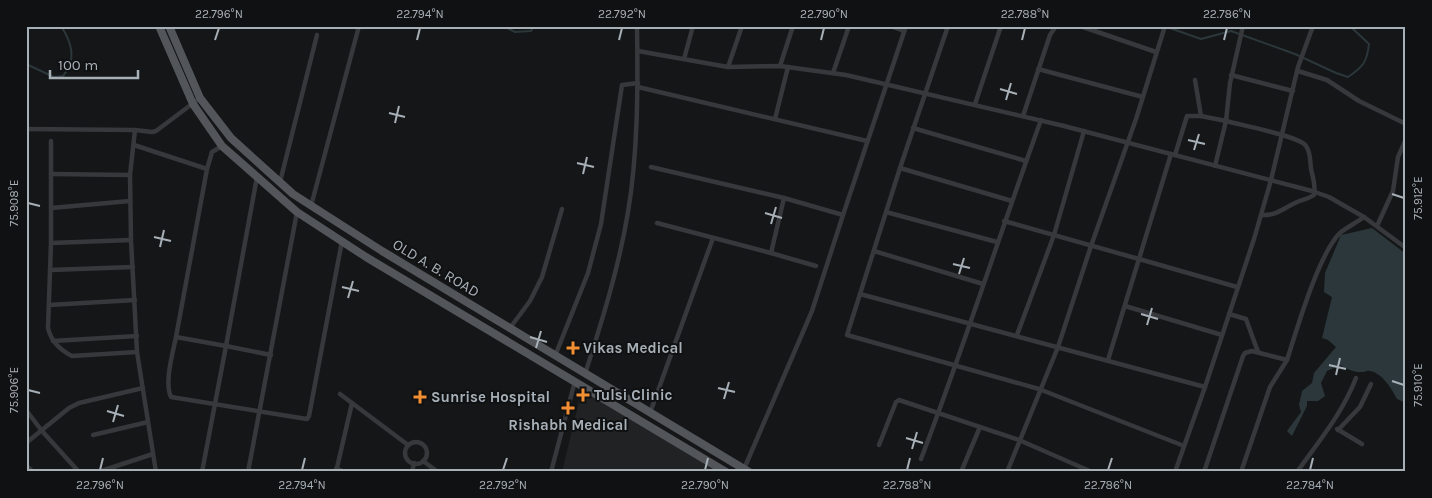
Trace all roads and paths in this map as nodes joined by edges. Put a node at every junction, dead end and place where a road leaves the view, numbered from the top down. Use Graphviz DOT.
graph roads {
  1 [pos="159,26"];
  2 [pos="169,26"];
  3 [pos="359,26"];
  4 [pos="637,26"];
  5 [pos="692,26"];
  6 [pos="742,26"];
  7 [pos="793,26"];
  8 [pos="849,26"];
  9 [pos="890,26"];
  10 [pos="948,26"];
  11 [pos="1002,26"];
  12 [pos="1056,26"];
  13 [pos="1080,26"];
  14 [pos="1165,26"];
  15 [pos="1243,26"];
  16 [pos="1313,26"];
  17 [pos="905,29"];
  18 [pos="317,35"];
  19 [pos="638,51"];
  20 [pos="1156,52"];
  21 [pos="684,59"];
  22 [pos="780,66"];
  23 [pos="728,67"];
  24 [pos="788,67"];
  25 [pos="1038,69"];
  26 [pos="1298,69"];
  27 [pos="833,73"];
  28 [pos="1231,75"];
  29 [pos="1195,80"];
  30 [pos="886,84"];
  31 [pos="638,85"];
  32 [pos="1293,91"];
  33 [pos="925,92"];
  34 [pos="1142,97"];
  35 [pos="200,98"];
  36 [pos="193,104"];
  37 [pos="975,104"];
  38 [pos="1022,116"];
  39 [pos="1201,116"];
  40 [pos="775,119"];
  41 [pos="1041,120"];
  42 [pos="1226,121"];
  43 [pos="1406,124"];
  44 [pos="913,128"];
  45 [pos="26,129"];
  46 [pos="135,130"];
  47 [pos="1084,130"];
  48 [pos="1282,136"];
  49 [pos="1406,139"];
  50 [pos="51,141"];
  51 [pos="867,141"];
  52 [pos="1126,143"];
  53 [pos="134,145"];
  54 [pos="222,146"];
  55 [pos="1173,155"];
  56 [pos="1026,161"];
  57 [pos="1215,166"];
  58 [pos="651,167"];
  59 [pos="900,168"];
  60 [pos="206,169"];
  61 [pos="52,174"];
  62 [pos="130,175"];
  63 [pos="257,177"];
  64 [pos="1271,180"];
  65 [pos="280,182"];
  66 [pos="1315,192"];
  67 [pos="784,198"];
  68 [pos="130,201"];
  69 [pos="1012,201"];
  70 [pos="311,206"];
  71 [pos="51,208"];
  72 [pos="562,209"];
  73 [pos="297,212"];
  74 [pos="886,212"];
  75 [pos="843,215"];
  76 [pos="1261,215"];
  77 [pos="1364,217"];
  78 [pos="1004,221"];
  79 [pos="658,224"];
  80 [pos="1377,226"];
  81 [pos="1054,236"];
  82 [pos="713,238"];
  83 [pos="131,240"];
  84 [pos="342,241"];
  85 [pos="998,242"];
  86 [pos="51,243"];
  87 [pos="1091,246"];
  88 [pos="1406,248"];
  89 [pos="382,251"];
  90 [pos="874,251"];
  91 [pos="771,253"];
  92 [pos="1139,258"];
  93 [pos="374,262"];
  94 [pos="133,266"];
  95 [pos="816,266"];
  96 [pos="50,270"];
  97 [pos="983,284"];
  98 [pos="1237,287"];
  99 [pos="860,294"];
  100 [pos="135,300"];
  101 [pos="49,305"];
  102 [pos="1125,306"];
  103 [pos="1229,314"];
  104 [pos="970,324"];
  105 [pos="510,328"];
  106 [pos="1017,335"];
  107 [pos="1222,335"];
  108 [pos="137,336"];
  109 [pos="176,336"];
  110 [pos="53,341"];
  111 [pos="226,346"];
  112 [pos="1058,347"];
  113 [pos="137,352"];
  114 [pos="1258,352"];
  115 [pos="271,355"];
  116 [pos="555,356"];
  117 [pos="1108,360"];
  118 [pos="1286,360"];
  119 [pos="954,365"];
  120 [pos="585,374"];
  121 [pos="1356,378"];
  122 [pos="575,381"];
  123 [pos="1371,384"];
  124 [pos="143,388"];
  125 [pos="1205,388"];
  126 [pos="1039,389"];
  127 [pos="340,394"];
  128 [pos="216,403"];
  129 [pos="352,403"];
  130 [pos="26,410"];
  131 [pos="261,410"];
  132 [pos="650,413"];
  133 [pos="939,413"];
  134 [pos="148,422"];
  135 [pos="1331,426"];
  136 [pos="980,427"];
  137 [pos="1338,430"];
  138 [pos="42,431"];
  139 [pos="93,435"];
  140 [pos="1018,440"];
  141 [pos="26,443"];
  142 [pos="1362,444"];
  143 [pos="408,445"];
  144 [pos="878,445"];
  145 [pos="1184,446"];
  146 [pos="153,454"];
  147 [pos="921,459"];
  148 [pos="423,461"];
  149 [pos="414,464"];
  150 [pos="26,465"];
  151 [pos="336,470"];
  152 [pos="747,470"];
  153 [pos="33,472"];
  154 [pos="79,472"];
  155 [pos="98,472"];
  156 [pos="156,472"];
  157 [pos="202,472"];
  158 [pos="248,472"];
  159 [pos="345,472"];
  160 [pos="412,472"];
  161 [pos="438,472"];
  162 [pos="551,472"];
  163 [pos="726,472"];
  164 [pos="961,472"];
  165 [pos="1007,472"];
  166 [pos="1092,472"];
  167 [pos="1175,472"];
  168 [pos="1204,472"];
  169 [pos="1242,472"];
  170 [pos="1298,472"];
  1 -- 36 [label="main road, OLD A. B. ROAD"];
  2 -- 35 [label="main road, OLD A. B. ROAD"];
  3 -- 70 [label="street"];
  4 -- 19 [label="street"];
  5 -- 21 [label="street"];
  6 -- 23 [label="street"];
  7 -- 22 [label="street"];
  8 -- 27 [label="street"];
  9 -- 17 [label="street"];
  10 -- 33 [label="street"];
  11 -- 37 [label="street"];
  12 -- 25 [label="street"];
  13 -- 20 [label="street"];
  14 -- 20 [label="street"];
  15 -- 28 [label="street"];
  16 -- 26 [label="street"];
  17 -- 30 [label="street"];
  18 -- 65 [label="street"];
  19 -- 21 [label="street"];
  19 -- 31 [label="street"];
  20 -- 34 [label="street"];
  21 -- 23 [label="street"];
  22 -- 23 [label="street"];
  22 -- 24 [label="street"];
  24 -- 27 [label="street"];
  24 -- 40 [label="street"];
  25 -- 34 [label="street"];
  25 -- 38 [label="street"];
  26 -- 32 [label="street"];
  26 -- 43 [label="street"];
  27 -- 30 [label="street"];
  28 -- 32 [label="street"];
  28 -- 42 [label="street"];
  29 -- 39 [label="street"];
  30 -- 33 [label="street"];
  30 -- 51 [label="street"];
  31 -- 40 [label="street"];
  31 -- 116 [label="street"];
  31 -- 120 [label="street"];
  32 -- 48 [label="street"];
  33 -- 37 [label="street"];
  33 -- 44 [label="street"];
  34 -- 52 [label="street"];
  35 -- 36 [label="street"];
  35 -- 65 [label="main road, OLD A. B. ROAD"];
  36 -- 46 [label="street"];
  36 -- 54 [label="main road, OLD A. B. ROAD"];
  37 -- 38 [label="street"];
  38 -- 41 [label="street"];
  39 -- 42 [label="street"];
  39 -- 55 [label="street"];
  40 -- 51 [label="street"];
  41 -- 47 [label="street"];
  41 -- 56 [label="street"];
  42 -- 48 [label="street"];
  42 -- 57 [label="street"];
  44 -- 56 [label="street"];
  44 -- 59 [label="street"];
  45 -- 46 [label="street"];
  46 -- 53 [label="street"];
  47 -- 52 [label="street"];
  47 -- 81 [label="street"];
  48 -- 64 [label="street"];
  48 -- 66 [label="street"];
  49 -- 80 [label="street"];
  50 -- 61 [label="street"];
  51 -- 75 [label="street"];
  52 -- 55 [label="street"];
  52 -- 87 [label="street"];
  53 -- 60 [label="street"];
  53 -- 62 [label="street"];
  54 -- 60 [label="street"];
  54 -- 63 [label="main road, OLD A. B. ROAD"];
  55 -- 57 [label="street"];
  55 -- 92 [label="street"];
  56 -- 69 [label="street"];
  57 -- 64 [label="street"];
  58 -- 67 [label="street"];
  59 -- 69 [label="street"];
  59 -- 74 [label="street"];
  60 -- 109 [label="street"];
  61 -- 62 [label="street"];
  61 -- 71 [label="street"];
  62 -- 68 [label="street"];
  63 -- 73 [label="main road, OLD A. B. ROAD"];
  63 -- 111 [label="street"];
  64 -- 66 [label="street"];
  64 -- 76 [label="street"];
  65 -- 70 [label="main road, OLD A. B. ROAD"];
  66 -- 76 [label="street"];
  66 -- 77 [label="street"];
  67 -- 75 [label="street"];
  67 -- 91 [label="street"];
  68 -- 71 [label="street"];
  68 -- 83 [label="street"];
  69 -- 78 [label="street"];
  70 -- 89 [label="main road, OLD A. B. ROAD"];
  71 -- 86 [label="street"];
  72 -- 105 [label="street"];
  73 -- 84 [label="main road, OLD A. B. ROAD"];
  73 -- 115 [label="street"];
  74 -- 85 [label="street"];
  74 -- 90 [label="street"];
  75 -- 152 [label="street"];
  76 -- 98 [label="street"];
  77 -- 80 [label="street"];
  77 -- 118 [label="street"];
  78 -- 81 [label="street"];
  78 -- 85 [label="street"];
  79 -- 82 [label="street"];
  80 -- 88 [label="street"];
  81 -- 87 [label="street"];
  81 -- 106 [label="street"];
  82 -- 91 [label="street"];
  82 -- 132 [label="street"];
  83 -- 86 [label="street"];
  83 -- 94 [label="street"];
  84 -- 93 [label="main road, OLD A. B. ROAD"];
  84 -- 131 [label="street"];
  85 -- 97 [label="street"];
  86 -- 96 [label="street"];
  87 -- 92 [label="street"];
  87 -- 112 [label="street"];
  89 -- 93 [label="main road"];
  89 -- 105 [label="main road, OLD A. B. ROAD"];
  90 -- 97 [label="street"];
  90 -- 99 [label="street"];
  91 -- 95 [label="street"];
  92 -- 98 [label="street"];
  92 -- 102 [label="street"];
  93 -- 122 [label="main road, OLD A. B. ROAD"];
  94 -- 96 [label="street"];
  94 -- 100 [label="street"];
  96 -- 101 [label="street"];
  97 -- 104 [label="street"];
  98 -- 103 [label="street"];
  99 -- 104 [label="street"];
  99 -- 119 [label="street"];
  100 -- 101 [label="street"];
  100 -- 108 [label="street"];
  101 -- 110 [label="street"];
  102 -- 107 [label="street"];
  102 -- 117 [label="street"];
  103 -- 107 [label="street"];
  103 -- 114 [label="street"];
  104 -- 106 [label="street"];
  104 -- 119 [label="street"];
  105 -- 116 [label="main road, OLD A. B. ROAD"];
  106 -- 112 [label="street"];
  107 -- 125 [label="street"];
  108 -- 110 [label="street"];
  108 -- 113 [label="street"];
  109 -- 111 [label="street"];
  109 -- 128 [label="street"];
  110 -- 113 [label="street"];
  111 -- 115 [label="street"];
  111 -- 128 [label="street"];
  112 -- 117 [label="street"];
  112 -- 126 [label="street"];
  113 -- 124 [label="street"];
  114 -- 118 [label="street"];
  114 -- 168 [label="street"];
  115 -- 131 [label="street"];
  116 -- 120 [label="main road, OLD A. B. ROAD"];
  117 -- 125 [label="street"];
  118 -- 169 [label="street"];
  119 -- 126 [label="street"];
  119 -- 133 [label="street"];
  120 -- 132 [label="main road, OLD A. B. ROAD"];
  121 -- 135 [label="street"];
  122 -- 162 [label="street"];
  122 -- 163 [label="main road, OLD A. B. ROAD"];
  123 -- 137 [label="street"];
  124 -- 134 [label="street"];
  124 -- 138 [label="street"];
  125 -- 145 [label="street"];
  126 -- 140 [label="street"];
  126 -- 145 [label="street"];
  127 -- 129 [label="street"];
  128 -- 131 [label="street"];
  128 -- 157 [label="street"];
  129 -- 143 [label="street"];
  129 -- 151 [label="street"];
  130 -- 138 [label="street"];
  131 -- 158 [label="street"];
  132 -- 152 [label="main road, OLD A. B. ROAD"];
  133 -- 136 [label="street"];
  133 -- 144 [label="street"];
  133 -- 147 [label="street"];
  134 -- 139 [label="street"];
  134 -- 146 [label="street"];
  135 -- 137 [label="street"];
  135 -- 170 [label="street"];
  136 -- 140 [label="street"];
  136 -- 164 [label="street"];
  137 -- 142 [label="street"];
  138 -- 141 [label="street"];
  138 -- 154 [label="street"];
  140 -- 165 [label="street"];
  140 -- 166 [label="street"];
  143 -- 148 [label="street"];
  143 -- 149 [label="street"];
  145 -- 167 [label="street"];
  146 -- 155 [label="street"];
  146 -- 156 [label="street"];
  148 -- 149 [label="street"];
  148 -- 161 [label="street"];
  149 -- 160 [label="street"];
  150 -- 153 [label="street"];
  151 -- 159 [label="street"];
}
